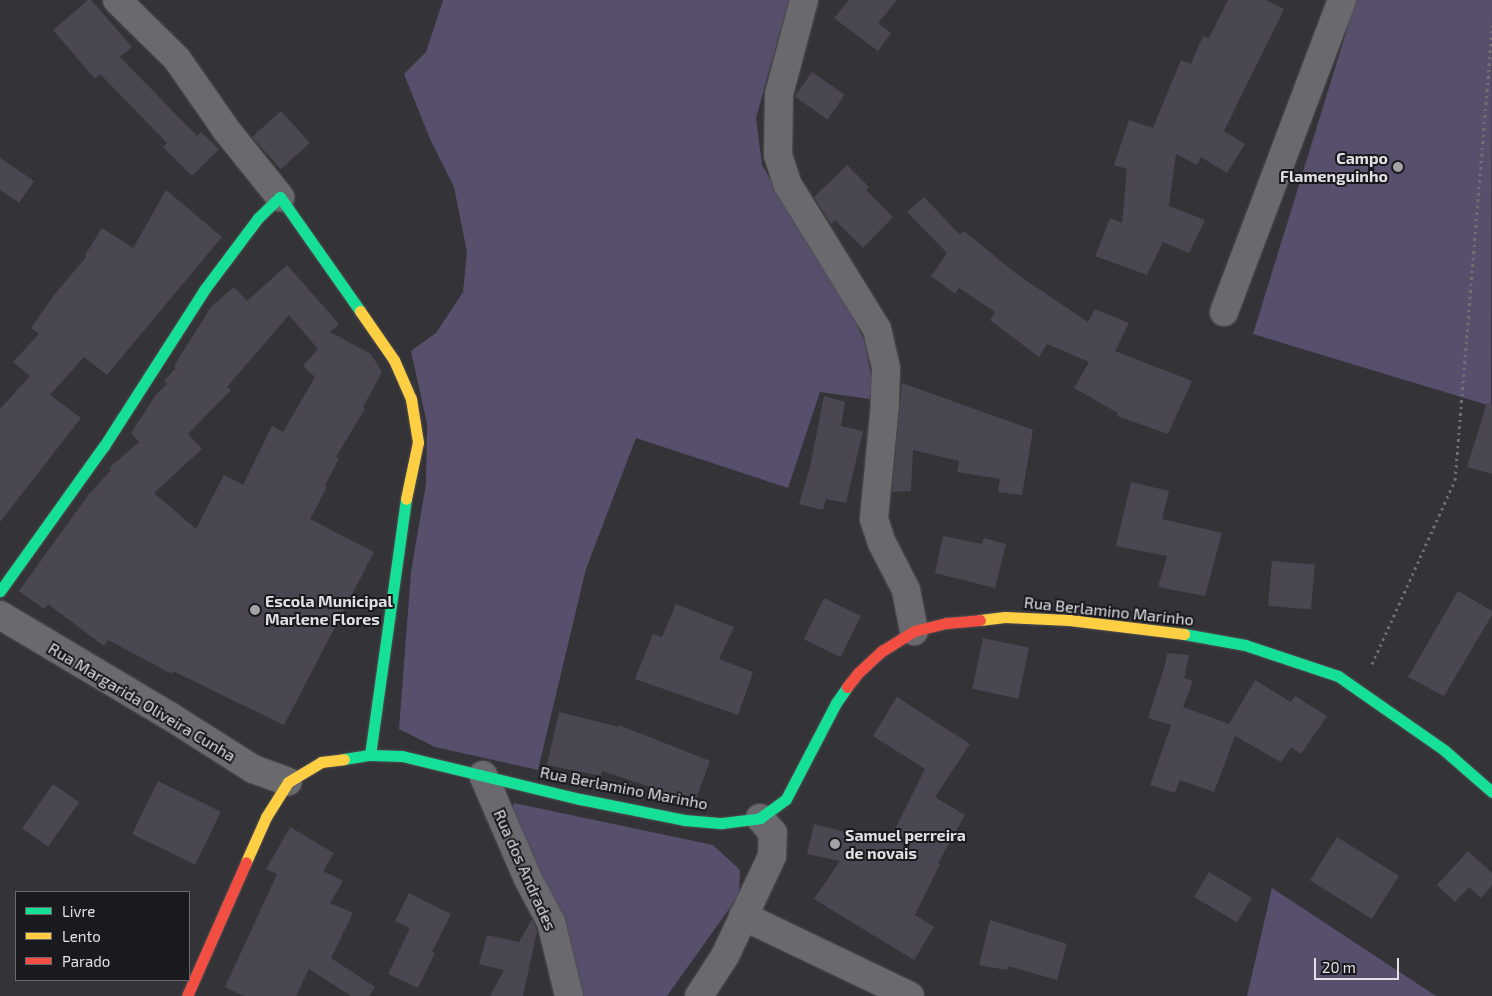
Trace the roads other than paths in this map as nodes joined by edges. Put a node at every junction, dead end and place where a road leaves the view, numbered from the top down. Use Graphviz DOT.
graph roads {
  1 [pos="117,0"];
  2 [pos="804,0"];
  3 [pos="1342,0"];
  4 [pos="280,197"];
  5 [pos="1224,312"];
  6 [pos="0,591"];
  7 [pos="0,615"];
  8 [pos="914,631"];
  9 [pos="370,755"];
  10 [pos="483,775"];
  11 [pos="288,782"];
  12 [pos="1492,792"];
  13 [pos="760,818"];
  14 [pos="743,916"];
  15 [pos="187,996"];
  16 [pos="569,996"];
  17 [pos="699,996"];
  18 [pos="910,996"];
  1 -- 4 [label="street"];
  2 -- 8 [label="street"];
  3 -- 5 [label="street"];
  4 -- 6 [label="street"];
  4 -- 9 [label="street"];
  7 -- 11 [label="street, Rua Margarida Oliveira Cunha"];
  8 -- 12 [label="street, Rua Berlamino Marinho"];
  8 -- 13 [label="street, Rua Berlamino Marinho"];
  9 -- 10 [label="street, Rua Berlamino Marinho"];
  9 -- 11 [label="street, Rua Berlamino Marinho"];
  10 -- 13 [label="street, Rua Berlamino Marinho"];
  10 -- 16 [label="street, Rua dos Andrades"];
  11 -- 15 [label="street, Rua Berlamino Marinho"];
  13 -- 14 [label="street"];
  14 -- 17 [label="street"];
  14 -- 18 [label="street"];
}
